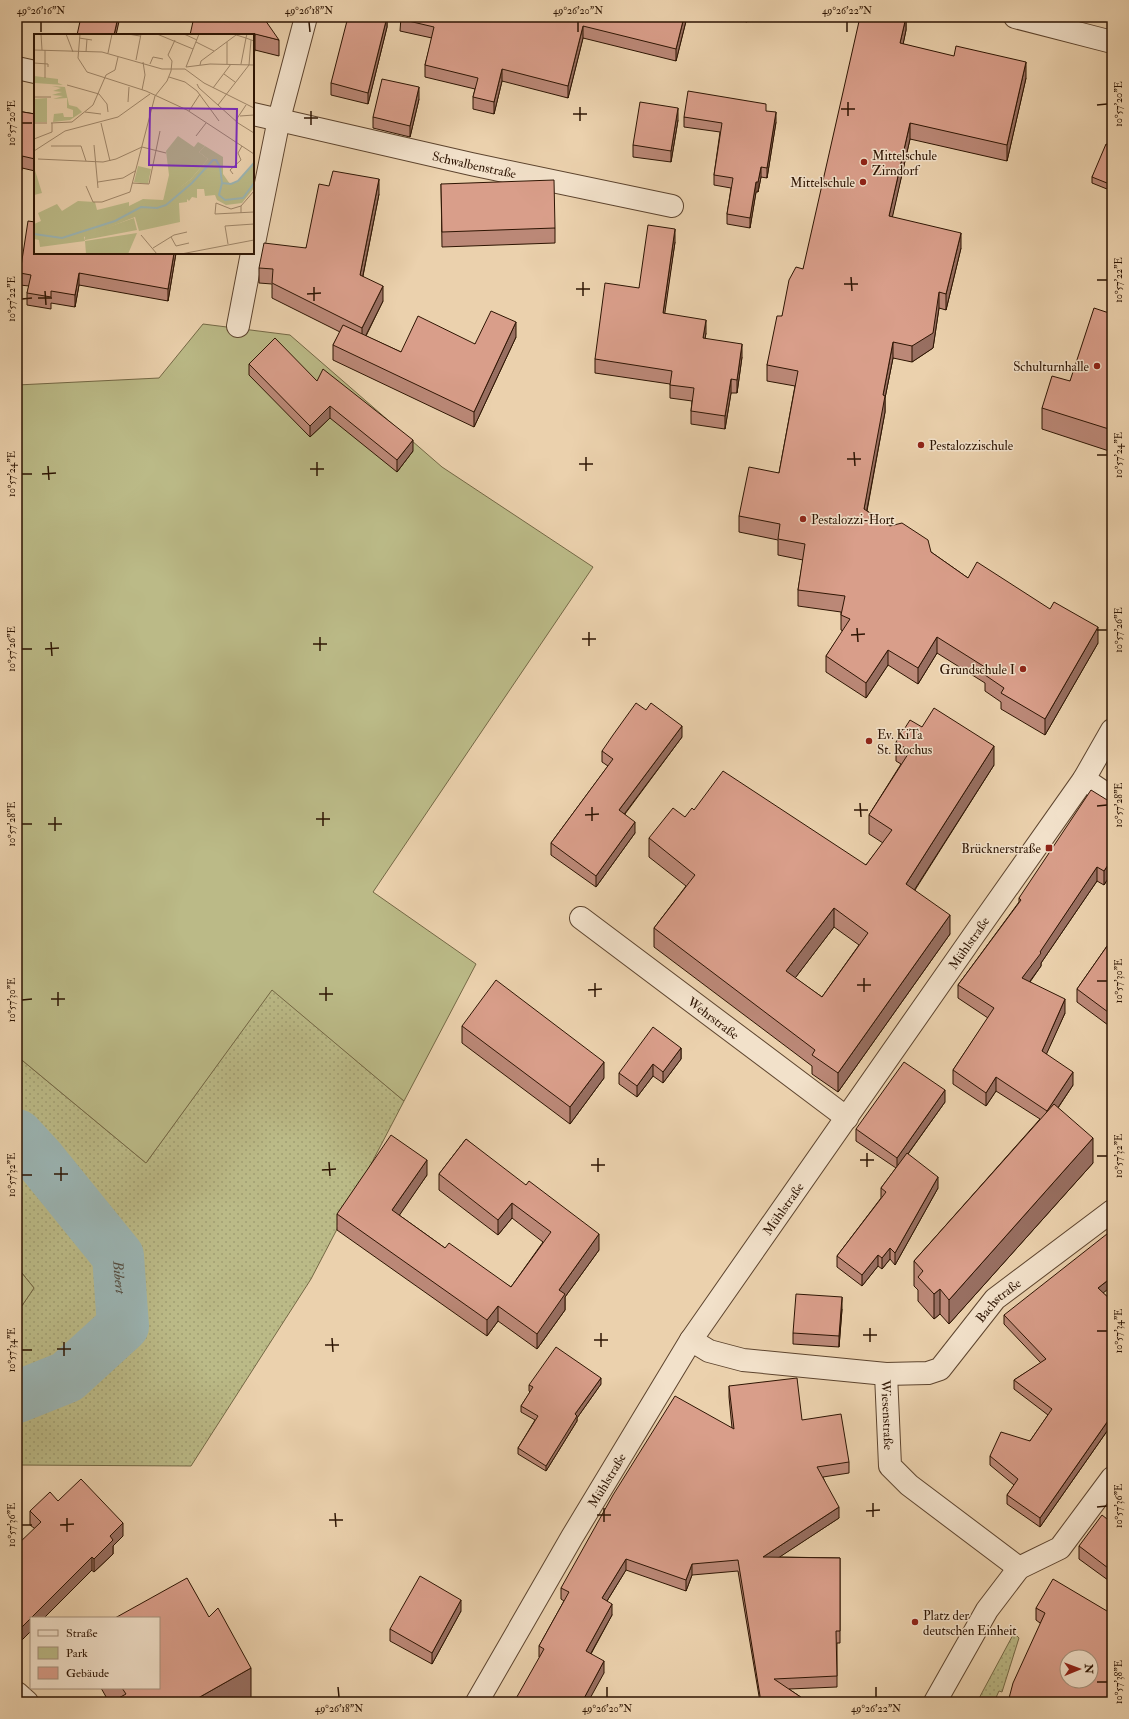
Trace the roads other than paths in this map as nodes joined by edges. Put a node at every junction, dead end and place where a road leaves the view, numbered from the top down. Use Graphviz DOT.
graph roads {
  1 [pos="306,17"];
  2 [pos="1015,17"];
  3 [pos="1112,42"];
  4 [pos="17,68"];
  5 [pos="34,72"];
  6 [pos="254,114"];
  7 [pos="278,119"];
  8 [pos="672,206"];
  9 [pos="254,243"];
  10 [pos="252,254"];
  11 [pos="238,326"];
  12 [pos="1112,730"];
  13 [pos="1084,779"];
  14 [pos="1112,798"];
  15 [pos="581,918"];
  16 [pos="847,1118"];
  17 [pos="1112,1211"];
  18 [pos="691,1340"];
  19 [pos="886,1374"];
  20 [pos="1112,1478"];
  21 [pos="1019,1568"];
  22 [pos="17,1693"];
  23 [pos="27,1702"];
  24 [pos="477,1702"];
  25 [pos="935,1702"];
  1 -- 7 [label="street"];
  2 -- 3 [label="street"];
  4 -- 5 [label="street"];
  6 -- 7 [label="street, Schwalbenstraße"];
  7 -- 8 [label="street, Schwalbenstraße"];
  7 -- 9 [label="street"];
  10 -- 11 [label="street"];
  12 -- 13 [label="street, Mühlstraße"];
  13 -- 14 [label="street"];
  13 -- 16 [label="street, Mühlstraße"];
  15 -- 16 [label="street, Wehrstraße"];
  16 -- 18 [label="street, Mühlstraße"];
  17 -- 19 [label="street, Bachstraße"];
  18 -- 19 [label="street, Wiesenstraße"];
  18 -- 24 [label="street, Mühlstraße"];
  19 -- 21 [label="street, Wiesenstraße"];
  20 -- 21 [label="street"];
  21 -- 25 [label="street"];
  22 -- 23 [label="street"];
}
